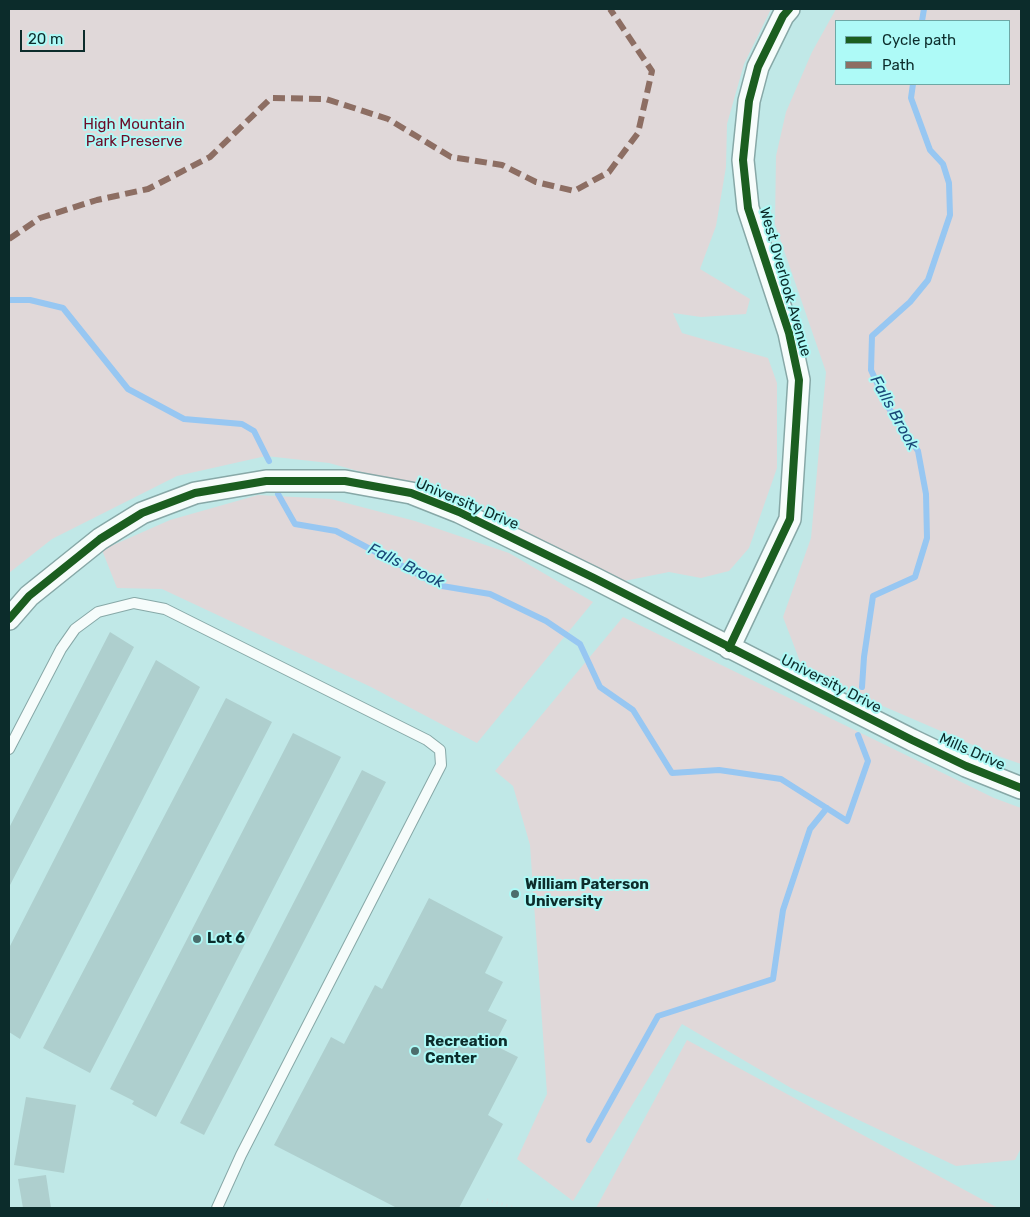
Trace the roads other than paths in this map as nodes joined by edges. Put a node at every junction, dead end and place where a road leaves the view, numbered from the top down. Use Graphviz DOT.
graph roads {
  1 [pos="789,9"];
  2 [pos="9,620"];
  3 [pos="730,648"];
  4 [pos="912,740"];
  5 [pos="9,749"];
  6 [pos="1021,788"];
  7 [pos="217,1208"];
  1 -- 3 [label="street, West Overlook Avenue"];
  2 -- 3 [label="street, University Drive"];
  3 -- 4 [label="street, University Drive"];
  4 -- 6 [label="street, Mills Drive"];
  5 -- 7 [label="lane"];
}
